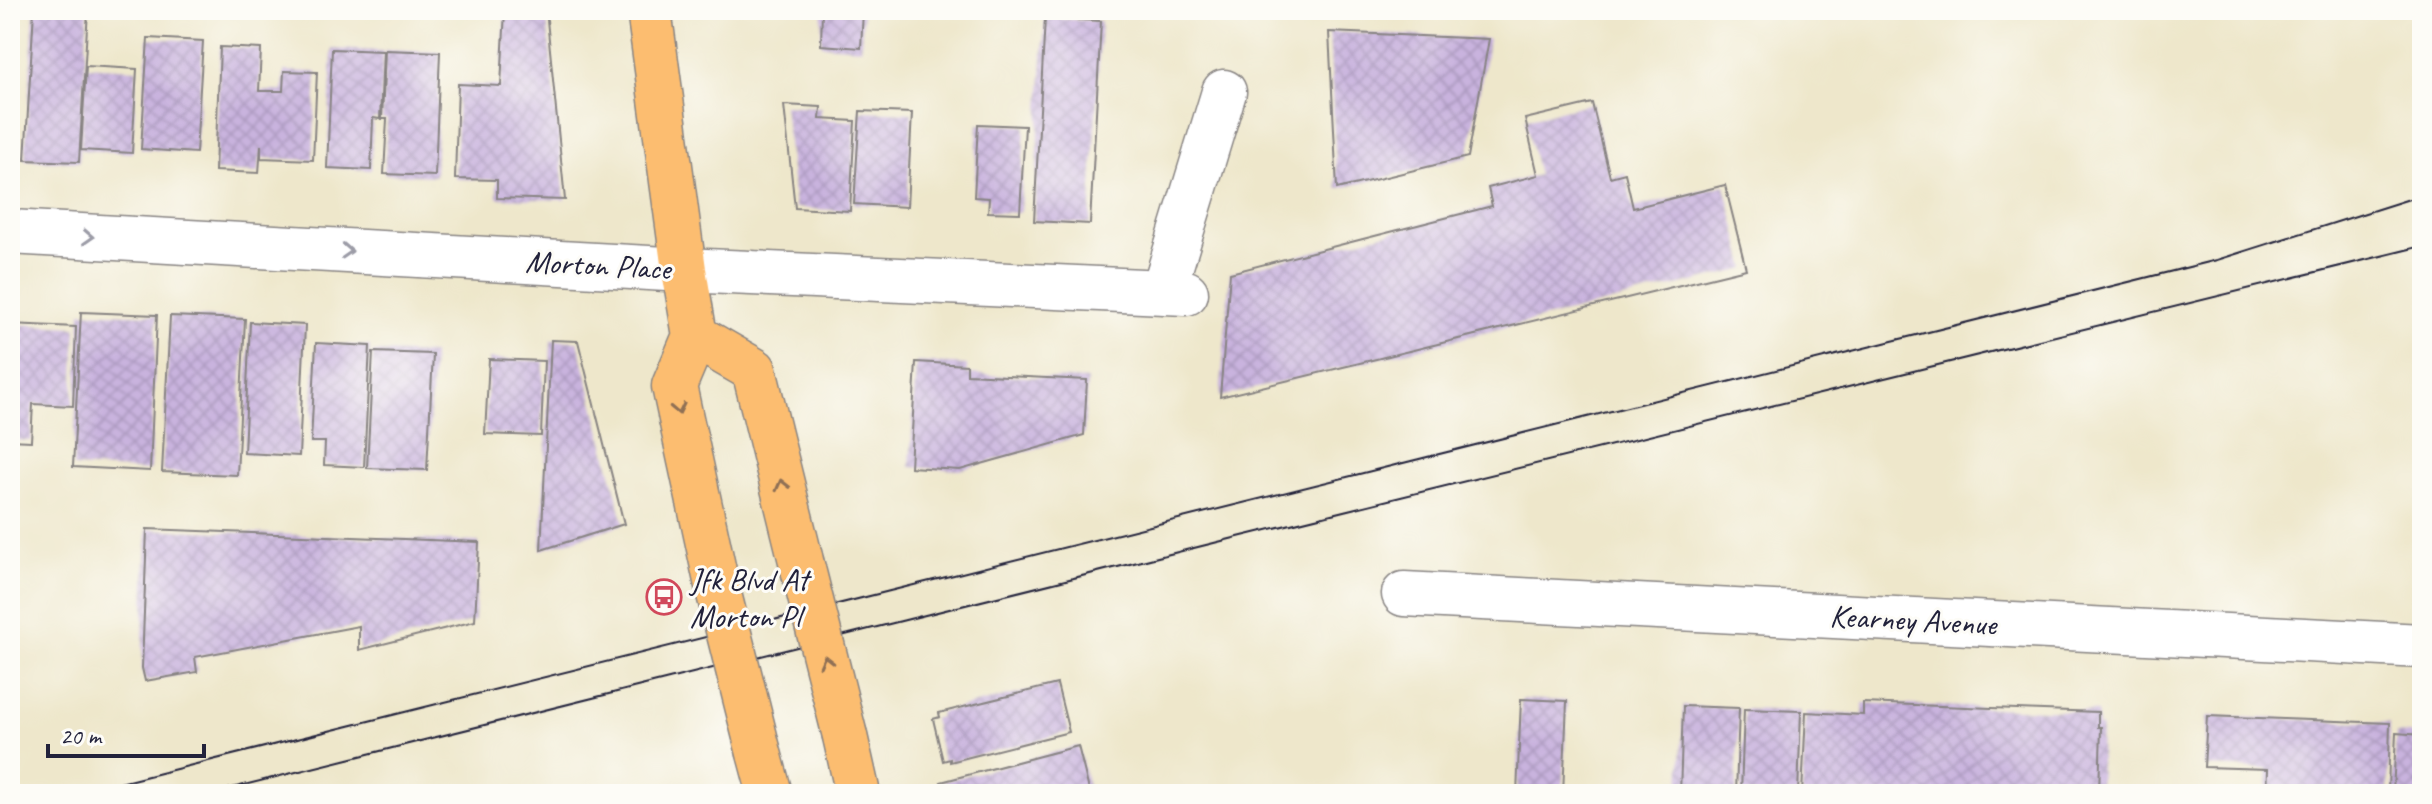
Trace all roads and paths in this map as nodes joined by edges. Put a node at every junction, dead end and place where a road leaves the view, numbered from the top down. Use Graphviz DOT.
graph roads {
  1 [pos="649,10"];
  2 [pos="1224,92"];
  3 [pos="10,232"];
  4 [pos="684,270"];
  5 [pos="695,336"];
  6 [pos="1404,594"];
  7 [pos="2422,646"];
  8 [pos="764,774"];
  9 [pos="858,794"];
  1 -- 4 [label="main road"];
  2 -- 4 [label="street, Morton Place"];
  3 -- 4 [label="street, Morton Place, one-way"];
  4 -- 5 [label="main road"];
  5 -- 8 [label="main road, one-way, bridge"];
  9 -- 5 [label="main road, one-way, bridge"];
  6 -- 7 [label="street, Kearney Avenue"];
}
